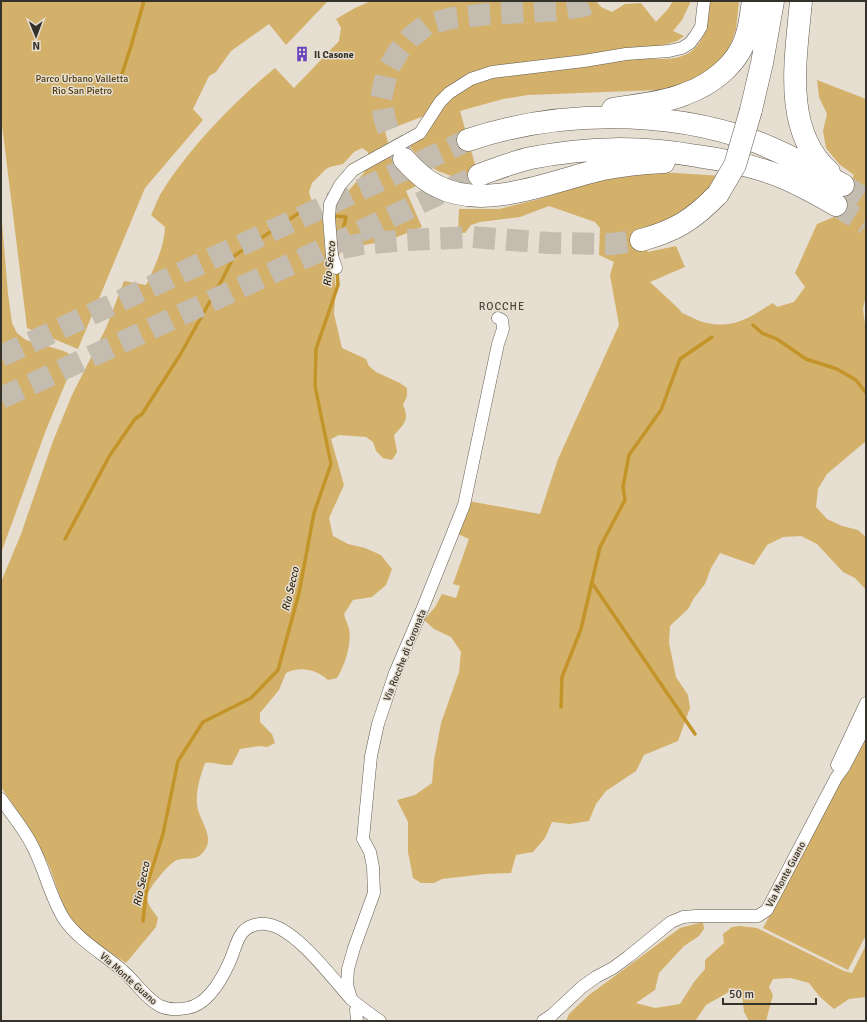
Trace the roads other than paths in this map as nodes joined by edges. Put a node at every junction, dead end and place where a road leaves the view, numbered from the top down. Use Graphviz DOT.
graph roads {
  1 [pos="704,1"];
  2 [pos="753,1"];
  3 [pos="773,1"];
  4 [pos="801,1"];
  5 [pos="546,121"];
  6 [pos="468,140"];
  7 [pos="404,159"];
  8 [pos="719,159"];
  9 [pos="479,175"];
  10 [pos="840,195"];
  11 [pos="641,240"];
  12 [pos="336,268"];
  13 [pos="498,318"];
  14 [pos="866,703"];
  15 [pos="866,725"];
  16 [pos="836,778"];
  17 [pos="1,800"];
  18 [pos="355,1002"];
  19 [pos="357,1021"];
  20 [pos="380,1021"];
  21 [pos="543,1021"];
  1 -- 12 [label="street"];
  2 -- 5 [label="highway"];
  3 -- 11 [label="highway, bridge"];
  4 -- 10 [label="highway"];
  5 -- 6 [label="highway"];
  5 -- 10 [label="highway"];
  7 -- 8 [label="highway"];
  8 -- 9 [label="highway"];
  8 -- 10 [label="highway"];
  13 -- 18 [label="street, Via Rocche di Coronata"];
  14 -- 16 [label="street, Via Monte Guano"];
  15 -- 16 [label="street, Via Monte Guano"];
  16 -- 21 [label="street, Via Monte Guano"];
  17 -- 18 [label="street, Via Monte Guano"];
  18 -- 19 [label="street, Via Rocche di Coronata"];
  18 -- 20 [label="street, Via Monte Guano"];
}
